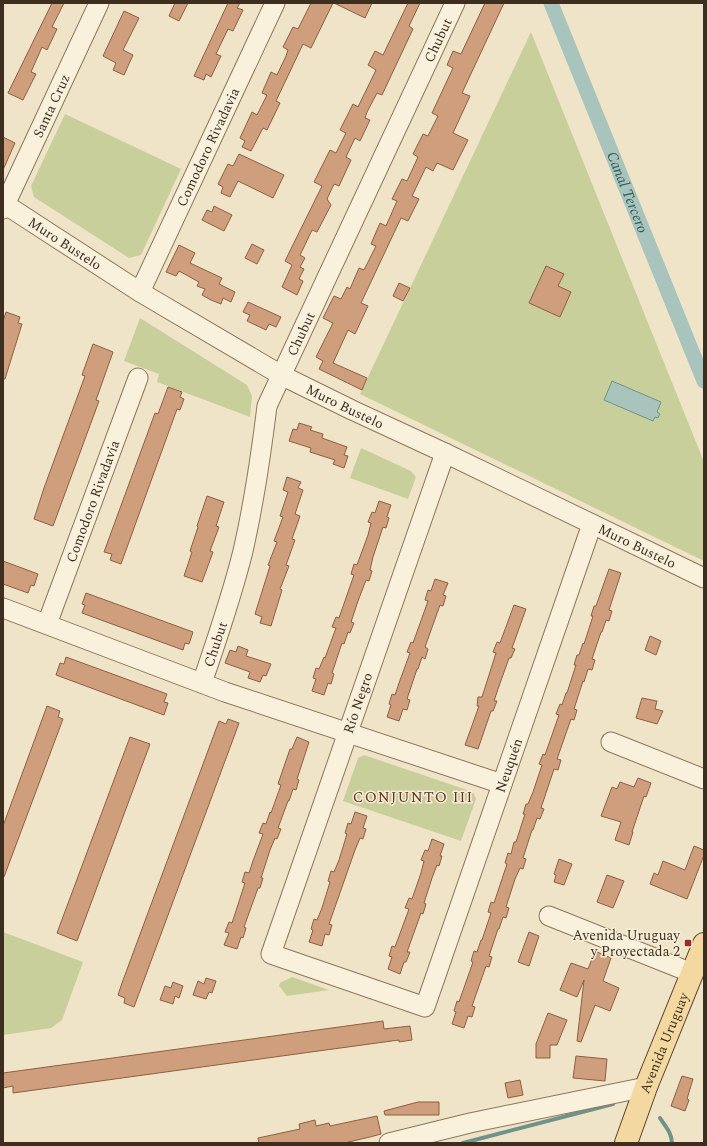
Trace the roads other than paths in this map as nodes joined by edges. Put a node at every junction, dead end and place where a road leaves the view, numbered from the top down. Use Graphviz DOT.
graph roads {
  1 [pos="99,3"];
  2 [pos="275,3"];
  3 [pos="454,3"];
  4 [pos="4,206"];
  5 [pos="140,292"];
  6 [pos="281,375"];
  7 [pos="138,378"];
  8 [pos="445,453"];
  9 [pos="592,524"];
  10 [pos="704,578"];
  11 [pos="3,608"];
  12 [pos="47,624"];
  13 [pos="202,683"];
  14 [pos="348,733"];
  15 [pos="611,742"];
  16 [pos="704,779"];
  17 [pos="502,784"];
  18 [pos="549,916"];
  19 [pos="704,944"];
  20 [pos="692,973"];
  21 [pos="425,1007"];
  22 [pos="646,1087"];
  23 [pos="389,1143"];
  24 [pos="626,1143"];
  1 -- 4 [label="street, Santa Cruz"];
  2 -- 5 [label="street, Comodoro Rivadavia"];
  3 -- 6 [label="street, Chubut"];
  4 -- 5 [label="street, Muro Bustelo"];
  5 -- 6 [label="street, Muro Bustelo"];
  6 -- 8 [label="street, Muro Bustelo"];
  6 -- 13 [label="street, Chubut"];
  7 -- 12 [label="street, Comodoro Rivadavia"];
  8 -- 9 [label="street, Muro Bustelo"];
  8 -- 14 [label="street, Río Negro"];
  9 -- 10 [label="street, Muro Bustelo"];
  9 -- 17 [label="street, Neuquén"];
  11 -- 12 [label="street"];
  12 -- 13 [label="street"];
  13 -- 14 [label="street"];
  14 -- 17 [label="street"];
  14 -- 21 [label="street, Río Negro"];
  15 -- 16 [label="street"];
  17 -- 21 [label="street, Neuquén"];
  18 -- 20 [label="street"];
  19 -- 20 [label="main road, Avenida Uruguay"];
  20 -- 22 [label="main road, Avenida Uruguay"];
  22 -- 23 [label="street"];
  22 -- 24 [label="main road, Avenida Uruguay"];
}
